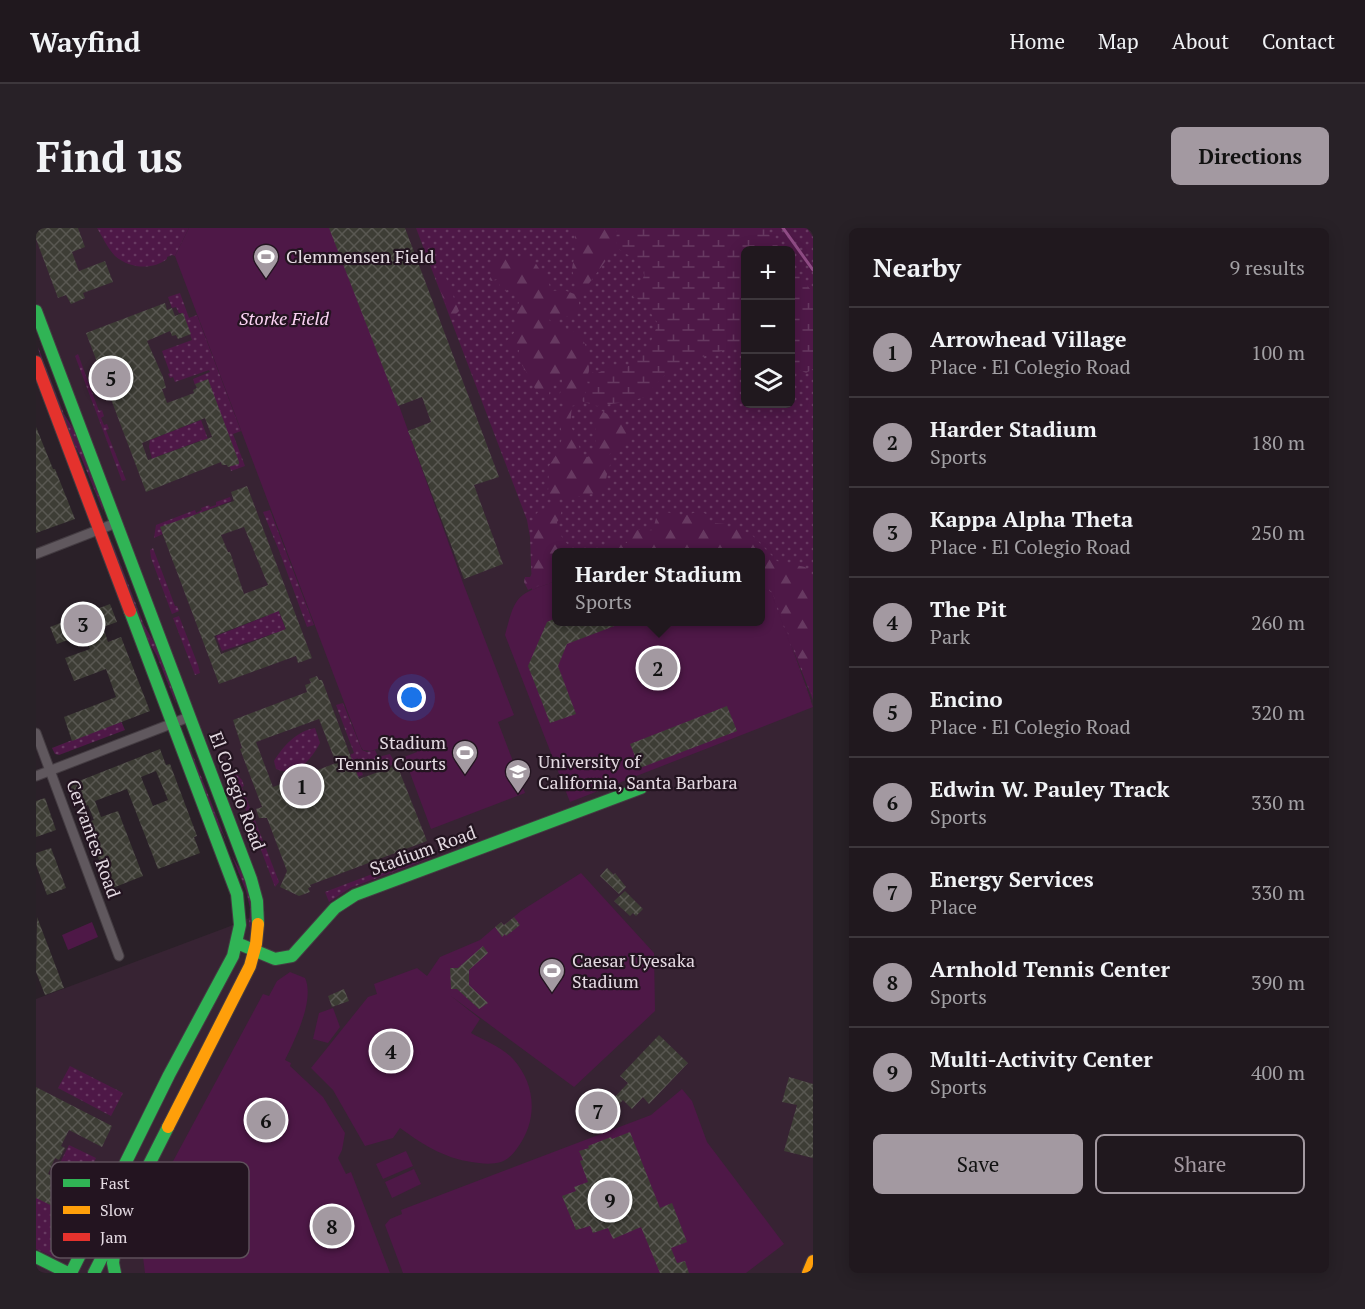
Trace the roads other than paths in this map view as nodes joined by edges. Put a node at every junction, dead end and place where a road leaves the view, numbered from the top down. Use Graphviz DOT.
graph roads {
  1 [pos="36,311"];
  2 [pos="40,330"];
  3 [pos="36,362"];
  4 [pos="116,523"];
  5 [pos="99,530"];
  6 [pos="36,554"];
  7 [pos="189,717"];
  8 [pos="172,724"];
  9 [pos="36,733"];
  10 [pos="51,771"];
  11 [pos="36,776"];
  12 [pos="641,788"];
  13 [pos="237,943"];
  14 [pos="255,952"];
  15 [pos="119,956"];
  16 [pos="126,1162"];
  17 [pos="150,1162"];
  18 [pos="36,1257"];
  19 [pos="77,1258"];
  20 [pos="102,1258"];
  21 [pos="113,1258"];
  22 [pos="813,1261"];
  23 [pos="69,1273"];
  24 [pos="94,1273"];
  25 [pos="115,1273"];
  26 [pos="808,1273"];
  1 -- 2 [label="main road, El Colegio Road"];
  2 -- 4 [label="main road, El Colegio Road"];
  3 -- 5 [label="main road, El Colegio Road"];
  4 -- 5 [label="street"];
  4 -- 7 [label="main road, El Colegio Road"];
  5 -- 6 [label="street"];
  5 -- 8 [label="main road, El Colegio Road"];
  7 -- 8 [label="street"];
  7 -- 14 [label="main road, El Colegio Road"];
  8 -- 10 [label="street"];
  8 -- 13 [label="main road, El Colegio Road"];
  9 -- 10 [label="street, Cervantes Road"];
  10 -- 11 [label="street"];
  10 -- 15 [label="street, Cervantes Road"];
  12 -- 14 [label="main road, Stadium Road"];
  13 -- 14 [label="main road, Stadium Road"];
  13 -- 16 [label="main road, El Colegio Road"];
  14 -- 17 [label="main road, El Colegio Road"];
  18 -- 23 [label="main road"];
  19 -- 23 [label="main road, El Colegio Road"];
  20 -- 24 [label="main road, El Colegio Road"];
  21 -- 25 [label="main road"];
  22 -- 26 [label="main road"];
}
